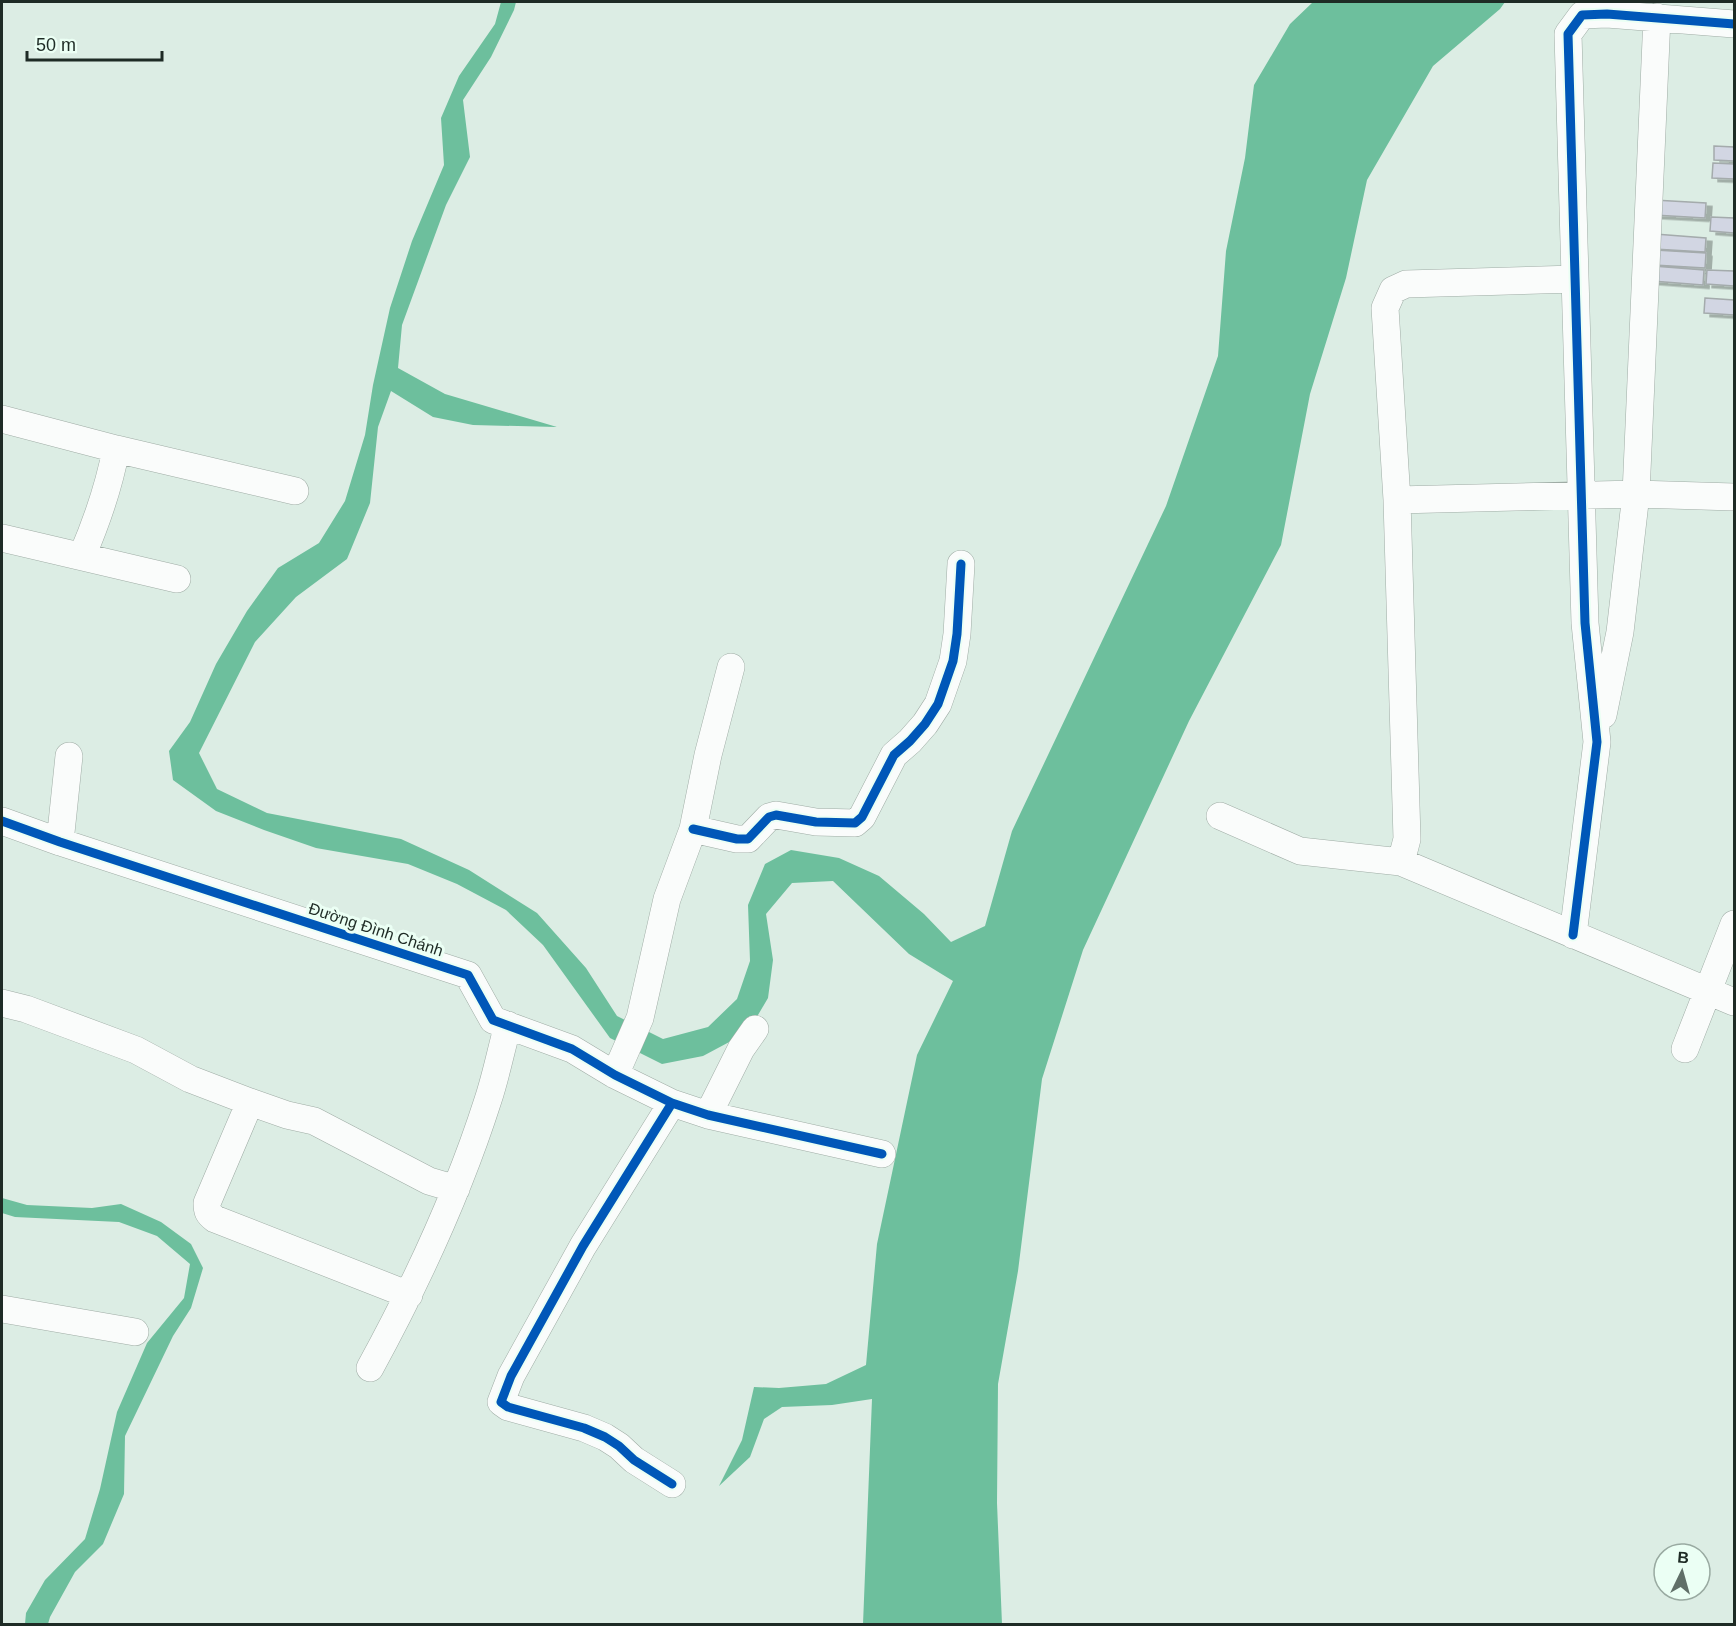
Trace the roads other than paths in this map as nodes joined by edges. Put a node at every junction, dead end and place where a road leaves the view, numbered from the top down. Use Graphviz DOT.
graph roads {
  1 [pos="1657,18"];
  2 [pos="1734,24"];
  3 [pos="1575,279"];
  4 [pos="2,419"];
  5 [pos="116,449"];
  6 [pos="295,491"];
  7 [pos="1636,494"];
  8 [pos="1580,495"];
  9 [pos="1734,497"];
  10 [pos="1397,500"];
  11 [pos="2,538"];
  12 [pos="82,556"];
  13 [pos="961,564"];
  14 [pos="177,579"];
  15 [pos="731,667"];
  16 [pos="1597,742"];
  17 [pos="69,756"];
  18 [pos="1220,816"];
  19 [pos="2,821"];
  20 [pos="693,829"];
  21 [pos="60,842"];
  22 [pos="1401,862"];
  23 [pos="1734,924"];
  24 [pos="1573,935"];
  25 [pos="1708,991"];
  26 [pos="1734,1002"];
  27 [pos="2,1003"];
  28 [pos="508,1025"];
  29 [pos="755,1029"];
  30 [pos="1685,1049"];
  31 [pos="615,1075"];
  32 [pos="250,1102"];
  33 [pos="672,1103"];
  34 [pos="708,1115"];
  35 [pos="882,1154"];
  36 [pos="456,1189"];
  37 [pos="409,1295"];
  38 [pos="2,1309"];
  39 [pos="135,1332"];
  40 [pos="370,1368"];
  41 [pos="672,1484"];
  1 -- 2 [label="street"];
  1 -- 3 [label="street"];
  1 -- 7 [label="street"];
  3 -- 8 [label="street"];
  3 -- 10 [label="street"];
  4 -- 5 [label="street"];
  5 -- 6 [label="street"];
  5 -- 12 [label="street"];
  7 -- 8 [label="street"];
  7 -- 9 [label="street"];
  7 -- 16 [label="street"];
  8 -- 10 [label="street"];
  8 -- 16 [label="street"];
  10 -- 22 [label="street"];
  11 -- 12 [label="street"];
  12 -- 14 [label="street"];
  13 -- 20 [label="street"];
  15 -- 20 [label="street"];
  16 -- 24 [label="street"];
  17 -- 21 [label="street"];
  18 -- 22 [label="street"];
  19 -- 21 [label="street, Đường Đình Chánh"];
  20 -- 31 [label="street"];
  21 -- 28 [label="street, Đường Đình Chánh"];
  22 -- 24 [label="street"];
  23 -- 25 [label="street"];
  24 -- 25 [label="street"];
  25 -- 26 [label="street"];
  25 -- 30 [label="street"];
  27 -- 32 [label="street"];
  28 -- 31 [label="street, Đường Đình Chánh"];
  28 -- 36 [label="street"];
  29 -- 34 [label="street"];
  31 -- 33 [label="street, Đường Đình Chánh"];
  32 -- 36 [label="street"];
  32 -- 37 [label="street"];
  33 -- 34 [label="street, Đường Đình Chánh"];
  33 -- 41 [label="street"];
  34 -- 35 [label="street, Đường Đình Chánh"];
  36 -- 37 [label="street"];
  37 -- 40 [label="street"];
  38 -- 39 [label="street"];
}
